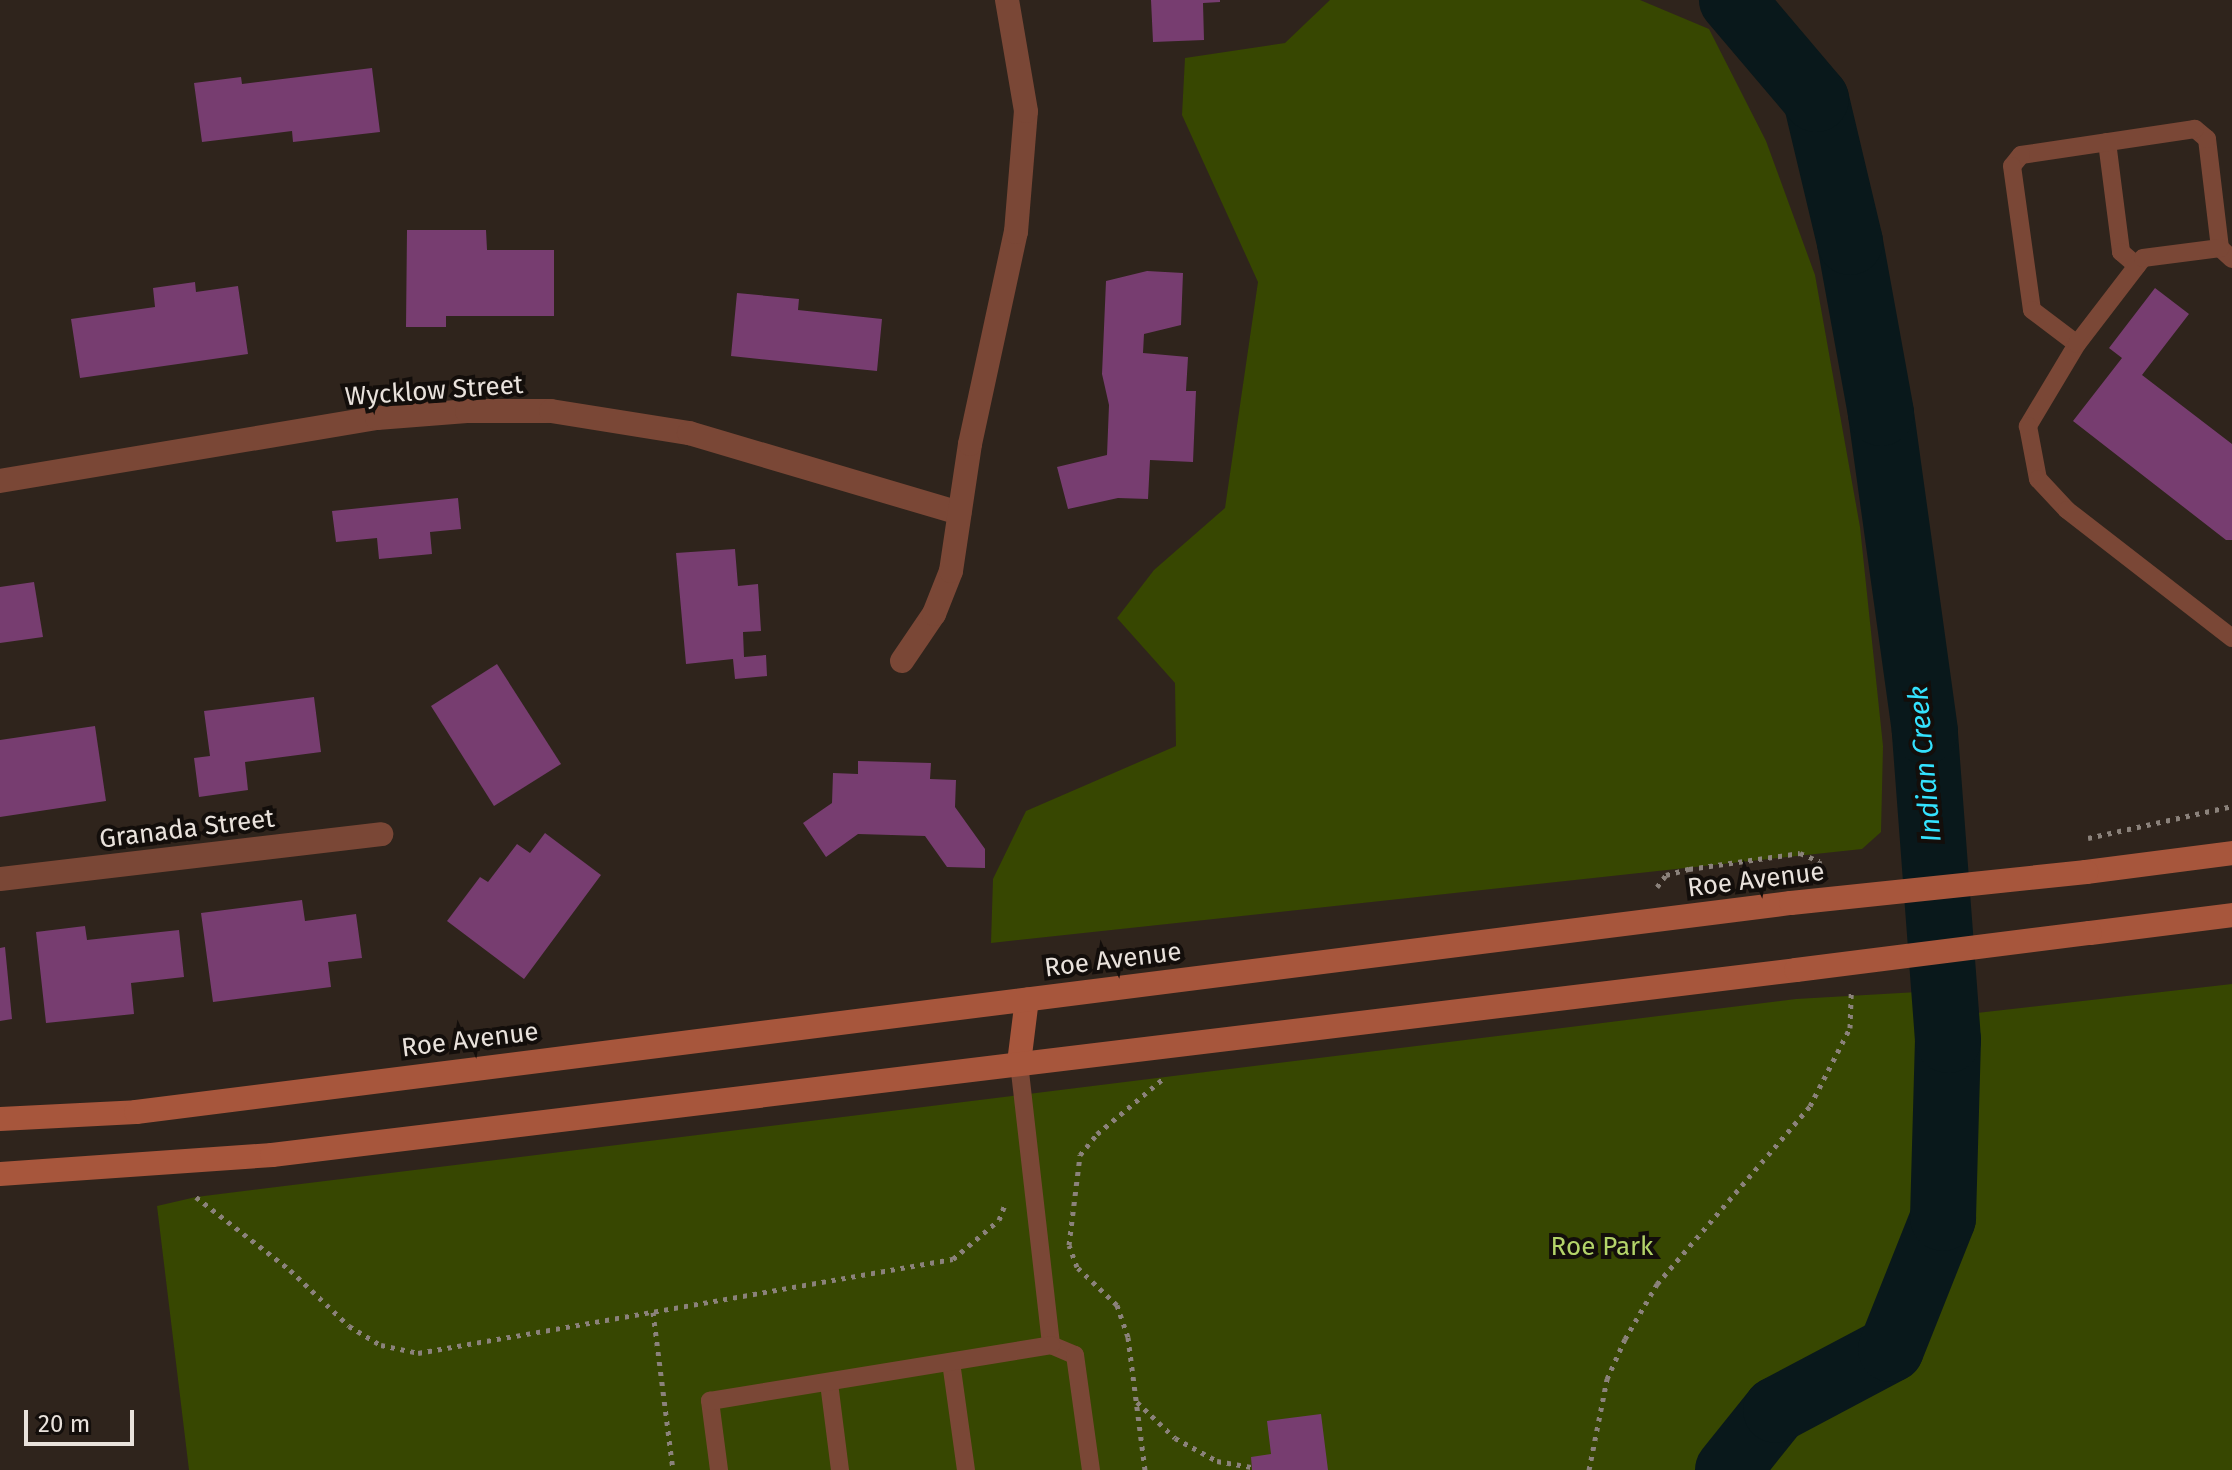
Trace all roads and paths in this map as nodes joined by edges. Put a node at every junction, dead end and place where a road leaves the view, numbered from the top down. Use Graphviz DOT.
graph roads {
  1 [pos="1007,0"];
  2 [pos="2107,142"];
  3 [pos="2226,253"];
  4 [pos="2137,266"];
  5 [pos="2077,344"];
  6 [pos="0,481"];
  7 [pos="959,513"];
  8 [pos="2232,638"];
  9 [pos="902,661"];
  10 [pos="2232,806"];
  11 [pos="381,834"];
  12 [pos="2081,839"];
  13 [pos="2232,853"];
  14 [pos="0,879"];
  15 [pos="1657,887"];
  16 [pos="1826,889"];
  17 [pos="2232,915"];
  18 [pos="1850,988"];
  19 [pos="1027,999"];
  20 [pos="1019,1063"];
  21 [pos="1164,1078"];
  22 [pos="0,1119"];
  23 [pos="0,1174"];
  24 [pos="1010,1192"];
  25 [pos="196,1197"];
  26 [pos="653,1312"];
  27 [pos="1051,1345"];
  28 [pos="951,1362"];
  29 [pos="829,1383"];
  30 [pos="1137,1402"];
  31 [pos="1252,1467"];
  32 [pos="673,1470"];
  33 [pos="719,1470"];
  34 [pos="840,1470"];
  35 [pos="966,1470"];
  36 [pos="1091,1470"];
  37 [pos="1145,1470"];
  38 [pos="1589,1470"];
  1 -- 7 [label="street"];
  2 -- 3 [label="lane"];
  2 -- 4 [label="lane"];
  2 -- 5 [label="lane"];
  3 -- 4 [label="lane"];
  4 -- 5 [label="lane"];
  5 -- 8 [label="lane"];
  6 -- 7 [label="street, Wycklow Street"];
  7 -- 9 [label="street"];
  10 -- 12 [label="path"];
  11 -- 14 [label="street, Granada Street"];
  13 -- 19 [label="main road, Roe Avenue, bridge"];
  15 -- 16 [label="path"];
  17 -- 20 [label="main road, bridge"];
  18 -- 38 [label="path"];
  19 -- 20 [label="main road"];
  19 -- 22 [label="main road, Roe Avenue"];
  20 -- 23 [label="main road"];
  20 -- 27 [label="lane"];
  21 -- 30 [label="path"];
  24 -- 26 [label="path"];
  25 -- 26 [label="path"];
  26 -- 32 [label="path"];
  27 -- 28 [label="lane"];
  27 -- 36 [label="lane"];
  28 -- 29 [label="lane"];
  28 -- 35 [label="lane"];
  29 -- 33 [label="lane"];
  29 -- 34 [label="lane"];
  30 -- 31 [label="path"];
  30 -- 37 [label="path"];
}
